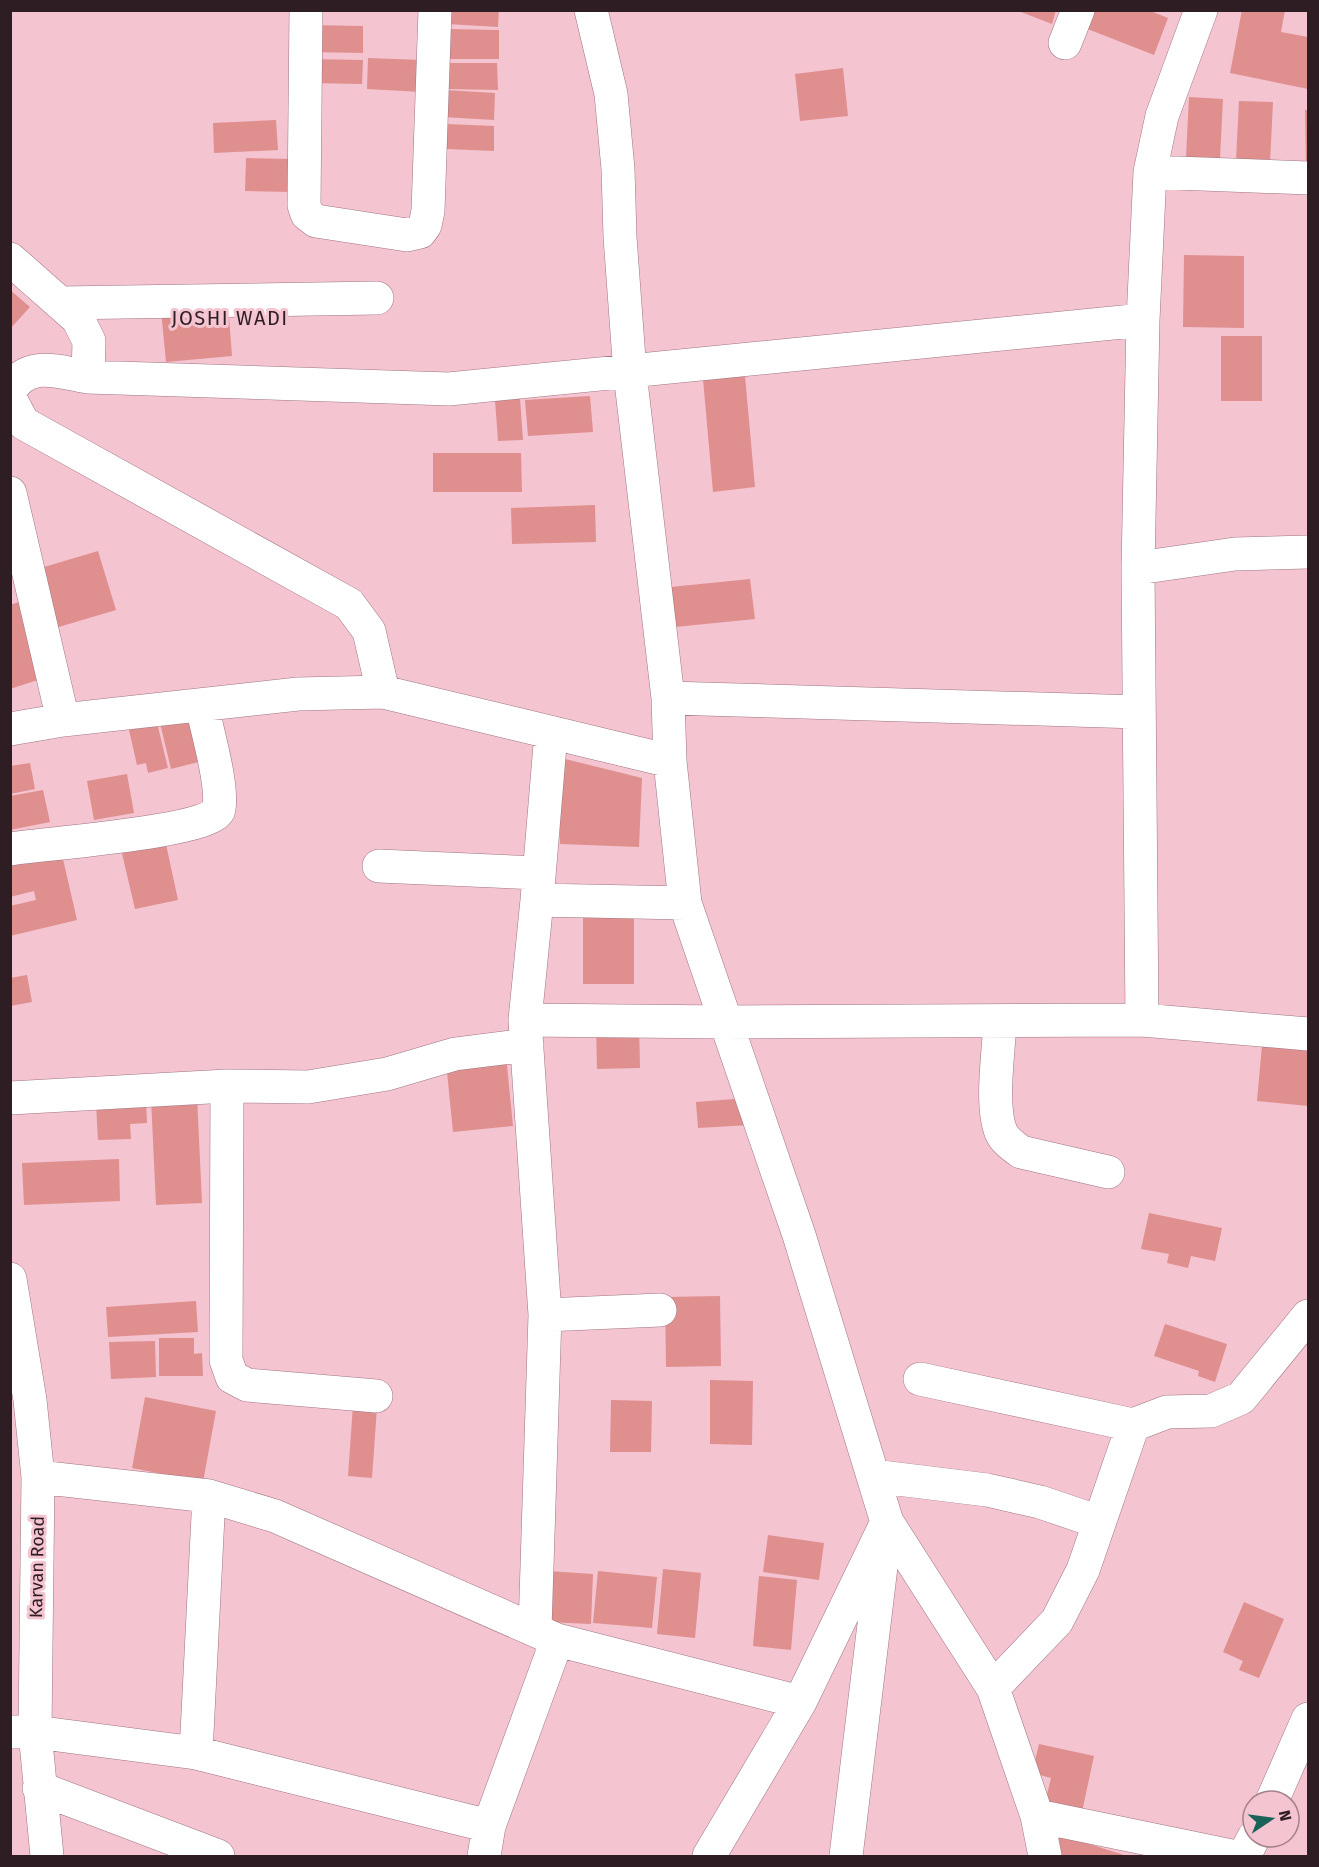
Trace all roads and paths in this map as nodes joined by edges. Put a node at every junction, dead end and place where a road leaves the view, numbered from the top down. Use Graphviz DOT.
graph roads {
  1 [pos="306,10"];
  2 [pos="435,10"];
  3 [pos="591,10"];
  4 [pos="1078,10"];
  5 [pos="1201,10"];
  6 [pos="1065,43"];
  7 [pos="1150,172"];
  8 [pos="1308,178"];
  9 [pos="10,259"];
  10 [pos="377,298"];
  11 [pos="60,303"];
  12 [pos="1143,320"];
  13 [pos="630,373"];
  14 [pos="88,377"];
  15 [pos="10,392"];
  16 [pos="10,398"];
  17 [pos="10,493"];
  18 [pos="1308,552"];
  19 [pos="1138,568"];
  20 [pos="383,692"];
  21 [pos="668,698"];
  22 [pos="202,705"];
  23 [pos="1138,712"];
  24 [pos="63,720"];
  25 [pos="10,729"];
  26 [pos="551,734"];
  27 [pos="670,761"];
  28 [pos="10,849"];
  29 [pos="379,866"];
  30 [pos="538,886"];
  31 [pos="685,903"];
  32 [pos="1142,1020"];
  33 [pos="1000,1021"];
  34 [pos="726,1022"];
  35 [pos="526,1033"];
  36 [pos="1308,1034"];
  37 [pos="227,1086"];
  38 [pos="10,1098"];
  39 [pos="1108,1172"];
  40 [pos="11,1281"];
  41 [pos="660,1310"];
  42 [pos="545,1315"];
  43 [pos="1308,1316"];
  44 [pos="920,1379"];
  45 [pos="376,1396"];
  46 [pos="20,1402"];
  47 [pos="1134,1425"];
  48 [pos="873,1476"];
  49 [pos="38,1477"];
  50 [pos="209,1496"];
  51 [pos="887,1522"];
  52 [pos="1099,1522"];
  53 [pos="546,1635"];
  54 [pos="993,1688"];
  55 [pos="800,1702"];
  56 [pos="1308,1719"];
  57 [pos="23,1732"];
  58 [pos="196,1753"];
  59 [pos="1298,1772"];
  60 [pos="39,1788"];
  61 [pos="1283,1789"];
  62 [pos="1037,1816"];
  63 [pos="486,1841"];
  64 [pos="47,1857"];
  65 [pos="218,1857"];
  66 [pos="708,1857"];
  67 [pos="846,1857"];
  68 [pos="1045,1857"];
  69 [pos="1231,1857"];
  1 -- 2 [label="street"];
  3 -- 13 [label="street"];
  4 -- 6 [label="street"];
  5 -- 7 [label="street"];
  7 -- 8 [label="street"];
  7 -- 12 [label="street"];
  9 -- 11 [label="street"];
  10 -- 11 [label="street"];
  11 -- 14 [label="street"];
  12 -- 13 [label="street"];
  12 -- 19 [label="street"];
  13 -- 14 [label="street"];
  13 -- 21 [label="street"];
  14 -- 15 [label="street"];
  16 -- 20 [label="street"];
  17 -- 24 [label="street"];
  18 -- 19 [label="street"];
  19 -- 23 [label="street"];
  20 -- 22 [label="street"];
  20 -- 26 [label="street"];
  21 -- 23 [label="street"];
  21 -- 27 [label="street"];
  22 -- 24 [label="street"];
  22 -- 28 [label="street"];
  23 -- 32 [label="street"];
  24 -- 25 [label="street"];
  26 -- 27 [label="street"];
  26 -- 30 [label="street"];
  27 -- 31 [label="street"];
  29 -- 30 [label="street"];
  30 -- 31 [label="street"];
  30 -- 35 [label="street"];
  31 -- 34 [label="street"];
  32 -- 33 [label="street"];
  32 -- 36 [label="street"];
  33 -- 34 [label="street"];
  33 -- 39 [label="street"];
  34 -- 35 [label="street"];
  34 -- 48 [label="street"];
  35 -- 37 [label="street"];
  35 -- 42 [label="street"];
  37 -- 38 [label="street"];
  37 -- 45 [label="street"];
  40 -- 46 [label="street, Karvan Road"];
  41 -- 42 [label="street"];
  42 -- 53 [label="street"];
  43 -- 47 [label="street"];
  44 -- 47 [label="street"];
  46 -- 49 [label="street, Karvan Road"];
  47 -- 52 [label="street"];
  48 -- 51 [label="street"];
  48 -- 52 [label="street"];
  49 -- 50 [label="street"];
  49 -- 57 [label="street, Karvan Road"];
  50 -- 53 [label="street"];
  50 -- 58 [label="street"];
  51 -- 54 [label="street"];
  51 -- 55 [label="street"];
  51 -- 67 [label="street"];
  52 -- 54 [label="street"];
  53 -- 55 [label="street"];
  53 -- 63 [label="street"];
  54 -- 62 [label="street"];
  55 -- 66 [label="street"];
  56 -- 59 [label="street"];
  57 -- 58 [label="street"];
  57 -- 60 [label="street, Karvan Road"];
  58 -- 63 [label="street"];
  59 -- 61 [label="street"];
  60 -- 64 [label="street, Karvan Road"];
  60 -- 65 [label="street"];
  62 -- 68 [label="street"];
  62 -- 69 [label="street"];
}
